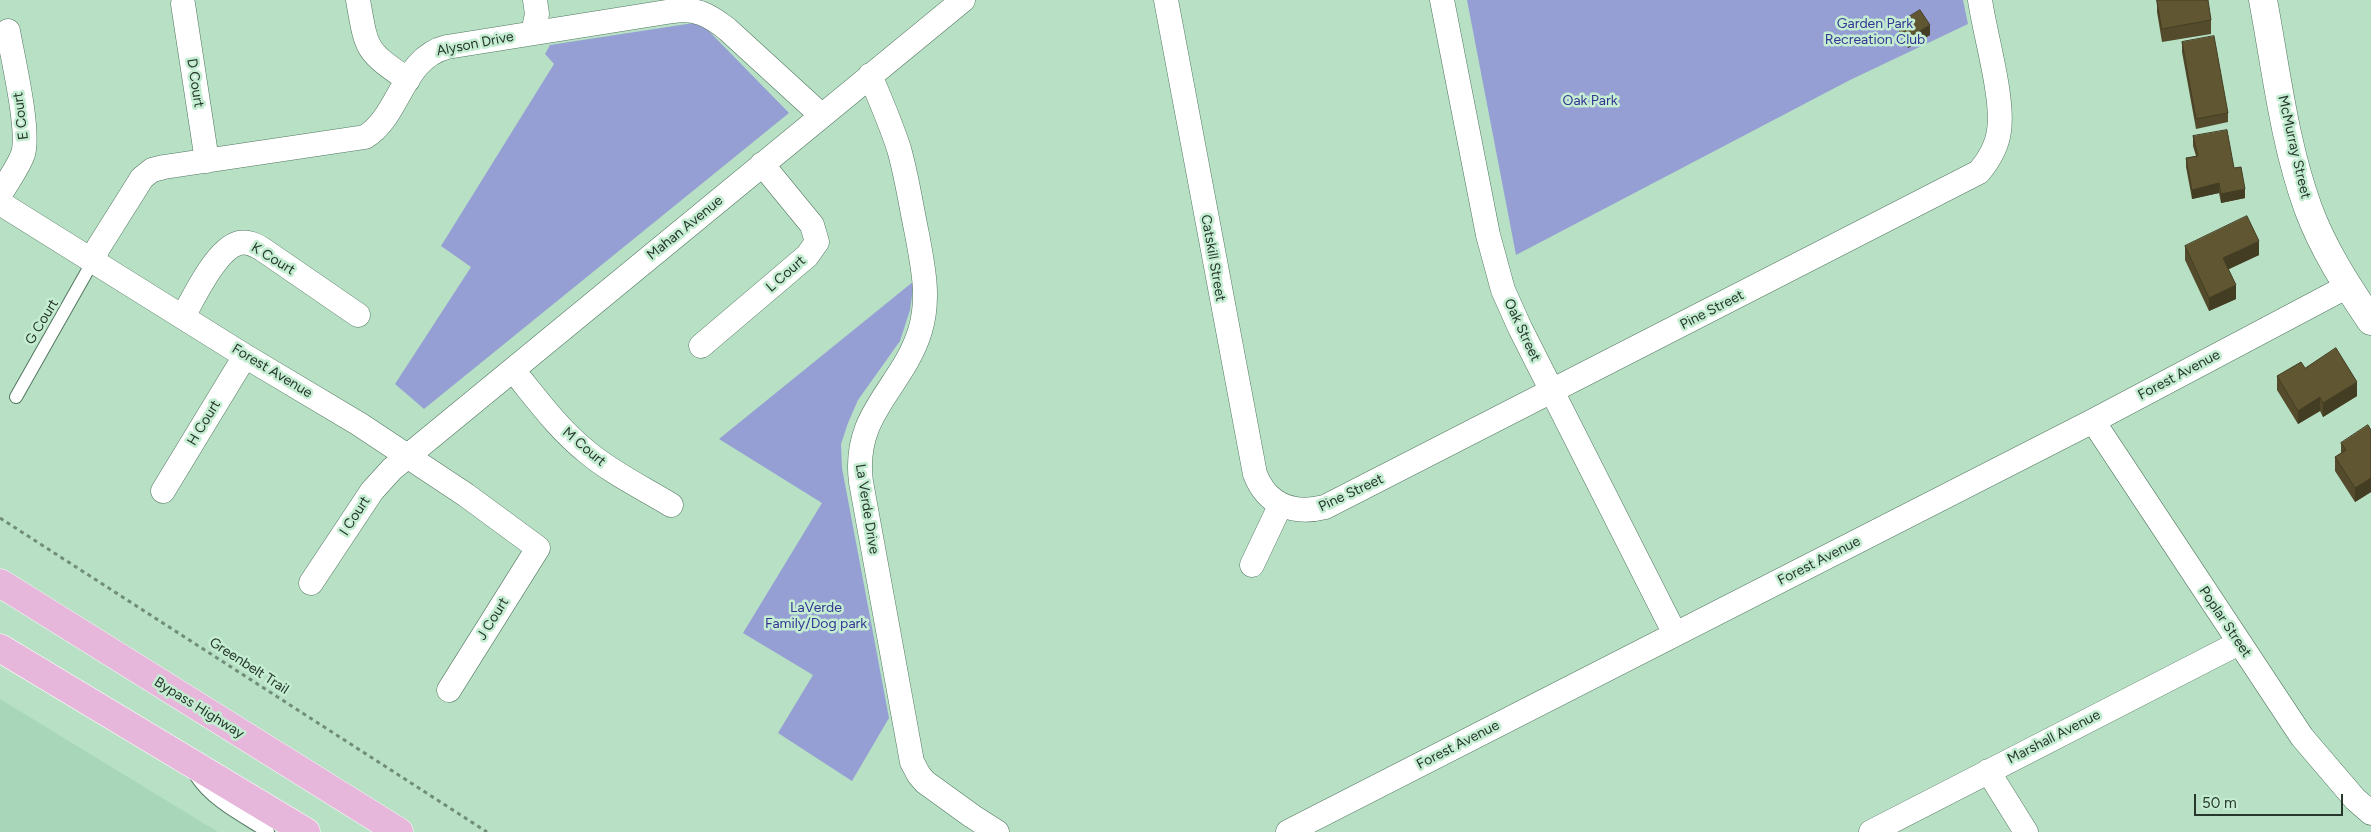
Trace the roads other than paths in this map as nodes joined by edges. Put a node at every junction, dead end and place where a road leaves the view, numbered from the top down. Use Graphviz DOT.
graph roads {
  1 [pos="358,0"];
  2 [pos="535,0"];
  3 [pos="963,0"];
  4 [pos="1166,0"];
  5 [pos="1442,0"];
  6 [pos="1980,0"];
  7 [pos="2263,0"];
  8 [pos="183,4"];
  9 [pos="710,8"];
  10 [pos="8,31"];
  11 [pos="533,33"];
  12 [pos="870,75"];
  13 [pos="408,80"];
  14 [pos="821,115"];
  15 [pos="207,161"];
  16 [pos="762,164"];
  17 [pos="0,195"];
  18 [pos="0,203"];
  19 [pos="93,261"];
  20 [pos="2348,286"];
  21 [pos="358,315"];
  22 [pos="183,317"];
  23 [pos="2371,321"];
  24 [pos="701,346"];
  25 [pos="245,356"];
  26 [pos="513,370"];
  27 [pos="1552,391"];
  28 [pos="16,397"];
  29 [pos="2092,421"];
  30 [pos="408,456"];
  31 [pos="163,491"];
  32 [pos="671,505"];
  33 [pos="1280,506"];
  34 [pos="538,548"];
  35 [pos="1252,565"];
  36 [pos="0,583"];
  37 [pos="311,583"];
  38 [pos="1675,634"];
  39 [pos="2238,643"];
  40 [pos="0,648"];
  41 [pos="449,690"];
  42 [pos="187,761"];
  43 [pos="1988,770"];
  44 [pos="2371,813"];
  45 [pos="268,832"];
  46 [pos="306,832"];
  47 [pos="399,832"];
  48 [pos="998,832"];
  49 [pos="1288,832"];
  50 [pos="1871,832"];
  51 [pos="2026,832"];
  1 -- 13 [label="street"];
  2 -- 11 [label="street"];
  3 -- 12 [label="street, Mahan Avenue"];
  4 -- 33 [label="street, Catskill Street"];
  5 -- 27 [label="street, Oak Street"];
  6 -- 27 [label="street, Pine Street"];
  7 -- 20 [label="street, McMurray Street"];
  8 -- 15 [label="street, D Court"];
  9 -- 11 [label="street, Alyson Drive"];
  9 -- 14 [label="street, Alyson Drive"];
  10 -- 17 [label="street, E Court"];
  11 -- 13 [label="street, Alyson Drive"];
  12 -- 14 [label="street, Mahan Avenue"];
  12 -- 48 [label="street, La Verde Drive"];
  13 -- 15 [label="street, Alyson Drive"];
  14 -- 16 [label="street, Mahan Avenue"];
  15 -- 19 [label="street, Alyson Drive"];
  16 -- 24 [label="street, L Court"];
  16 -- 26 [label="street, Mahan Avenue"];
  18 -- 19 [label="street, Forest Avenue"];
  19 -- 22 [label="street, Forest Avenue"];
  19 -- 28 [label="lane, G Court"];
  20 -- 23 [label="street, McMurray Street"];
  20 -- 29 [label="street, Forest Avenue"];
  21 -- 22 [label="street, K Court"];
  22 -- 25 [label="street, Forest Avenue"];
  25 -- 30 [label="street, Forest Avenue"];
  25 -- 31 [label="street, H Court"];
  26 -- 30 [label="street, Mahan Avenue"];
  26 -- 32 [label="street, M Court"];
  27 -- 33 [label="street, Pine Street"];
  27 -- 38 [label="street, Oak Street"];
  29 -- 38 [label="street, Forest Avenue"];
  29 -- 39 [label="street, Poplar Street"];
  30 -- 34 [label="street, Forest Avenue"];
  30 -- 37 [label="street, I Court"];
  33 -- 35 [label="street"];
  34 -- 41 [label="street, J Court"];
  36 -- 47 [label="highway, Bypass Highway"];
  38 -- 49 [label="street, Forest Avenue"];
  39 -- 43 [label="street, Marshall Avenue"];
  39 -- 44 [label="street, Poplar Street"];
  40 -- 42 [label="highway"];
  42 -- 45 [label="lane"];
  42 -- 46 [label="highway"];
  43 -- 50 [label="street, Marshall Avenue"];
  43 -- 51 [label="street"];
}
